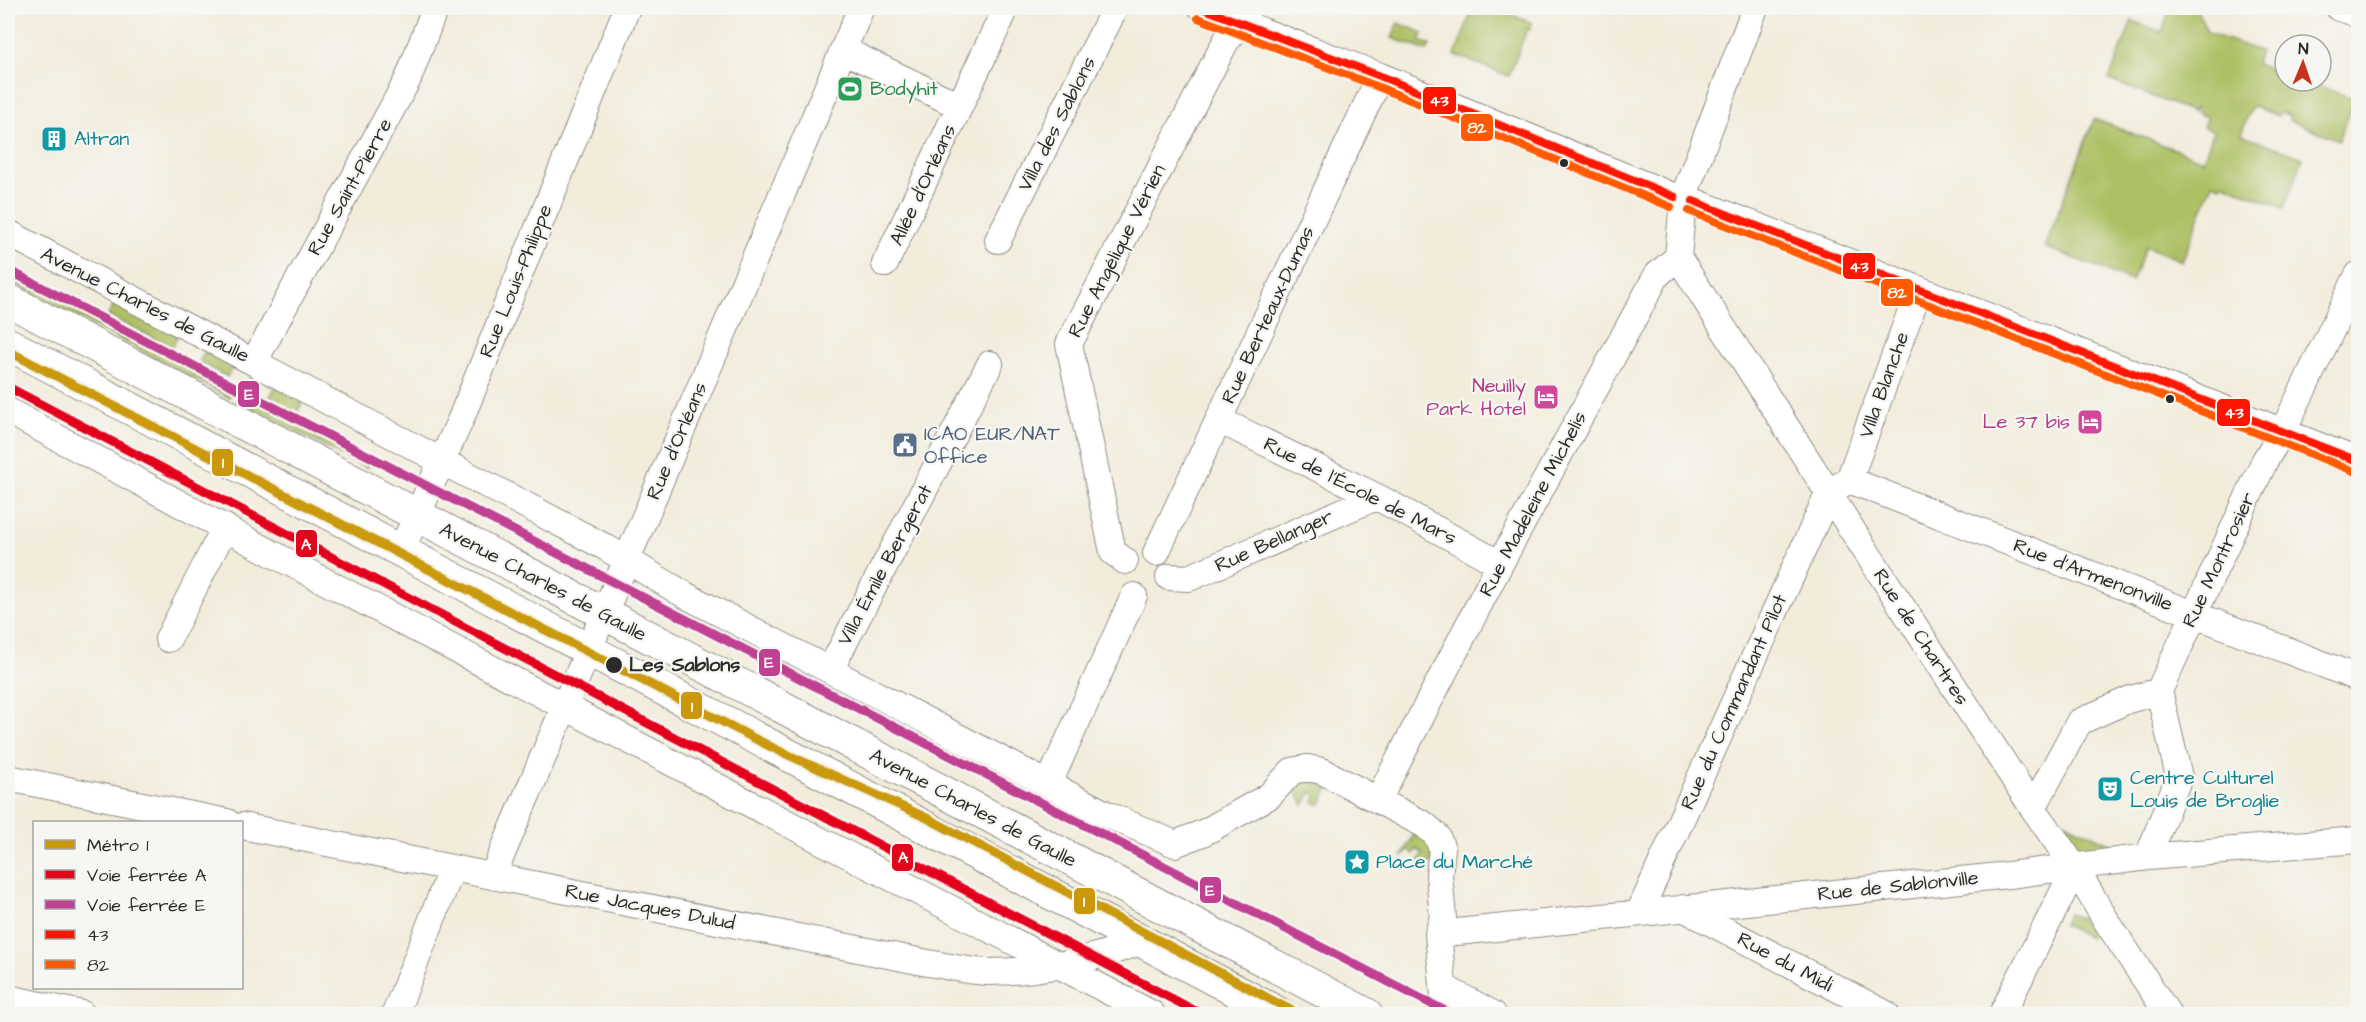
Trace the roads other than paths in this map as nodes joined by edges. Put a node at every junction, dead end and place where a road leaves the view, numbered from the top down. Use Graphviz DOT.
graph roads {
  1 [pos="435,8"];
  2 [pos="627,8"];
  3 [pos="861,8"];
  4 [pos="1006,8"];
  5 [pos="1115,8"];
  6 [pos="1202,8"];
  7 [pos="1755,8"];
  8 [pos="2339,8"];
  9 [pos="2358,14"];
  10 [pos="1245,15"];
  11 [pos="843,50"];
  12 [pos="1380,76"];
  13 [pos="960,106"];
  14 [pos="1684,201"];
  15 [pos="8,233"];
  16 [pos="998,240"];
  17 [pos="1678,257"];
  18 [pos="885,264"];
  19 [pos="2358,275"];
  20 [pos="1919,289"];
  21 [pos="8,300"];
  22 [pos="8,344"];
  23 [pos="254,362"];
  24 [pos="990,364"];
  25 [pos="8,411"];
  26 [pos="1219,420"];
  27 [pos="2283,431"];
  28 [pos="2358,461"];
  29 [pos="441,462"];
  30 [pos="1839,486"];
  31 [pos="1376,497"];
  32 [pos="418,516"];
  33 [pos="225,527"];
  34 [pos="400,553"];
  35 [pos="1156,553"];
  36 [pos="627,560"];
  37 [pos="1125,561"];
  38 [pos="1500,564"];
  39 [pos="1169,577"];
  40 [pos="1134,596"];
  41 [pos="605,614"];
  42 [pos="2195,614"];
  43 [pos="168,639"];
  44 [pos="589,650"];
  45 [pos="830,670"];
  46 [pos="2358,678"];
  47 [pos="2159,691"];
  48 [pos="565,707"];
  49 [pos="8,778"];
  50 [pos="1049,783"];
  51 [pos="1378,800"];
  52 [pos="2033,808"];
  53 [pos="222,821"];
  54 [pos="243,826"];
  55 [pos="2358,840"];
  56 [pos="2148,857"];
  57 [pos="452,868"];
  58 [pos="2075,868"];
  59 [pos="493,875"];
  60 [pos="1683,908"];
  61 [pos="1639,913"];
  62 [pos="1438,933"];
  63 [pos="1140,942"];
  64 [pos="1059,966"];
  65 [pos="1445,988"];
  66 [pos="8,998"];
  67 [pos="82,1014"];
  68 [pos="395,1014"];
  69 [pos="1152,1014"];
  70 [pos="1280,1014"];
  71 [pos="1366,1014"];
  72 [pos="1446,1014"];
  73 [pos="1493,1014"];
  74 [pos="1887,1014"];
  75 [pos="2002,1014"];
  76 [pos="2168,1014"];
  1 -- 23 [label="street, Rue Saint-Pierre"];
  2 -- 29 [label="street, Rue Louis-Philippe"];
  3 -- 11 [label="street, Rue d'Orléans"];
  4 -- 13 [label="street, Allée d'Orléans"];
  5 -- 16 [label="street, Villa des Sablons"];
  6 -- 10 [label="street"];
  7 -- 14 [label="street"];
  8 -- 9 [label="street"];
  10 -- 12 [label="street"];
  10 -- 37 [label="street, Rue Angélique Vérien"];
  11 -- 13 [label="street, Allée d'Orléans"];
  11 -- 36 [label="street, Rue d'Orléans"];
  12 -- 14 [label="street"];
  12 -- 26 [label="street, Rue Berteaux-Dumas"];
  13 -- 18 [label="street, Allée d'Orléans"];
  14 -- 17 [label="street"];
  14 -- 20 [label="street"];
  15 -- 23 [label="street, Avenue Charles de Gaulle"];
  17 -- 30 [label="street, Rue de Chartres"];
  17 -- 38 [label="street, Rue Madeleine Michelis"];
  19 -- 27 [label="street, Rue Montrosier"];
  20 -- 27 [label="street"];
  20 -- 30 [label="street, Villa Blanche"];
  21 -- 32 [label="main road, Avenue Charles de Gaulle"];
  22 -- 34 [label="main road, Avenue Charles de Gaulle"];
  23 -- 29 [label="street, Avenue Charles de Gaulle"];
  24 -- 45 [label="street, Villa Émile Bergerat"];
  25 -- 33 [label="street"];
  26 -- 31 [label="street, Rue de l'École de Mars"];
  26 -- 35 [label="street, Rue Berteaux-Dumas"];
  27 -- 28 [label="street"];
  27 -- 42 [label="street, Rue Montrosier"];
  29 -- 32 [label="street, Rue Louis-Philippe"];
  29 -- 36 [label="street, Avenue Charles de Gaulle"];
  30 -- 42 [label="street, Rue d'Armenonville"];
  30 -- 52 [label="street, Rue de Chartres"];
  30 -- 61 [label="street, Rue du Commandant Pilot"];
  31 -- 38 [label="street, Rue de l'École de Mars"];
  31 -- 39 [label="street, Rue Bellanger"];
  32 -- 34 [label="street, Rue Louis-Philippe"];
  32 -- 41 [label="main road, Avenue Charles de Gaulle"];
  33 -- 43 [label="street"];
  33 -- 48 [label="street"];
  34 -- 44 [label="main road, Avenue Charles de Gaulle"];
  35 -- 37 [label="street"];
  35 -- 39 [label="street"];
  36 -- 41 [label="street, Rue d'Orléans"];
  36 -- 45 [label="street, Avenue Charles de Gaulle"];
  37 -- 40 [label="street"];
  38 -- 51 [label="street, Rue Madeleine Michelis"];
  39 -- 40 [label="street"];
  40 -- 50 [label="street"];
  41 -- 44 [label="street, Rue d'Orléans"];
  41 -- 71 [label="main road, Avenue Charles de Gaulle"];
  42 -- 46 [label="street, Rue d'Armenonville"];
  42 -- 47 [label="street, Rue Montrosier"];
  44 -- 48 [label="street, Rue d'Orléans"];
  44 -- 63 [label="main road, Avenue Charles de Gaulle"];
  45 -- 50 [label="street, Avenue Charles de Gaulle"];
  47 -- 52 [label="street"];
  47 -- 56 [label="street"];
  48 -- 59 [label="street, Rue d'Orléans"];
  48 -- 64 [label="street"];
  49 -- 53 [label="street"];
  50 -- 51 [label="street, Avenue Charles de Gaulle"];
  51 -- 62 [label="street"];
  52 -- 58 [label="street, Rue de Chartres"];
  54 -- 57 [label="street, Rue Jacques Dulud"];
  55 -- 56 [label="street, Rue de Sablonville"];
  56 -- 58 [label="street, Rue de Sablonville"];
  57 -- 59 [label="street, Rue Jacques Dulud"];
  57 -- 68 [label="street"];
  58 -- 60 [label="street, Rue de Sablonville"];
  58 -- 75 [label="street"];
  58 -- 76 [label="street, Rue de Chartres"];
  59 -- 64 [label="street, Rue Jacques Dulud"];
  60 -- 61 [label="street, Rue de Sablonville"];
  60 -- 74 [label="street, Rue du Midi"];
  61 -- 62 [label="street, Rue de Sablonville"];
  62 -- 65 [label="street"];
  63 -- 64 [label="street, Rue Jacques Dulud"];
  63 -- 70 [label="main road, Avenue Charles de Gaulle"];
  64 -- 69 [label="street"];
  65 -- 72 [label="street"];
  65 -- 73 [label="street"];
  66 -- 67 [label="street"];
}
